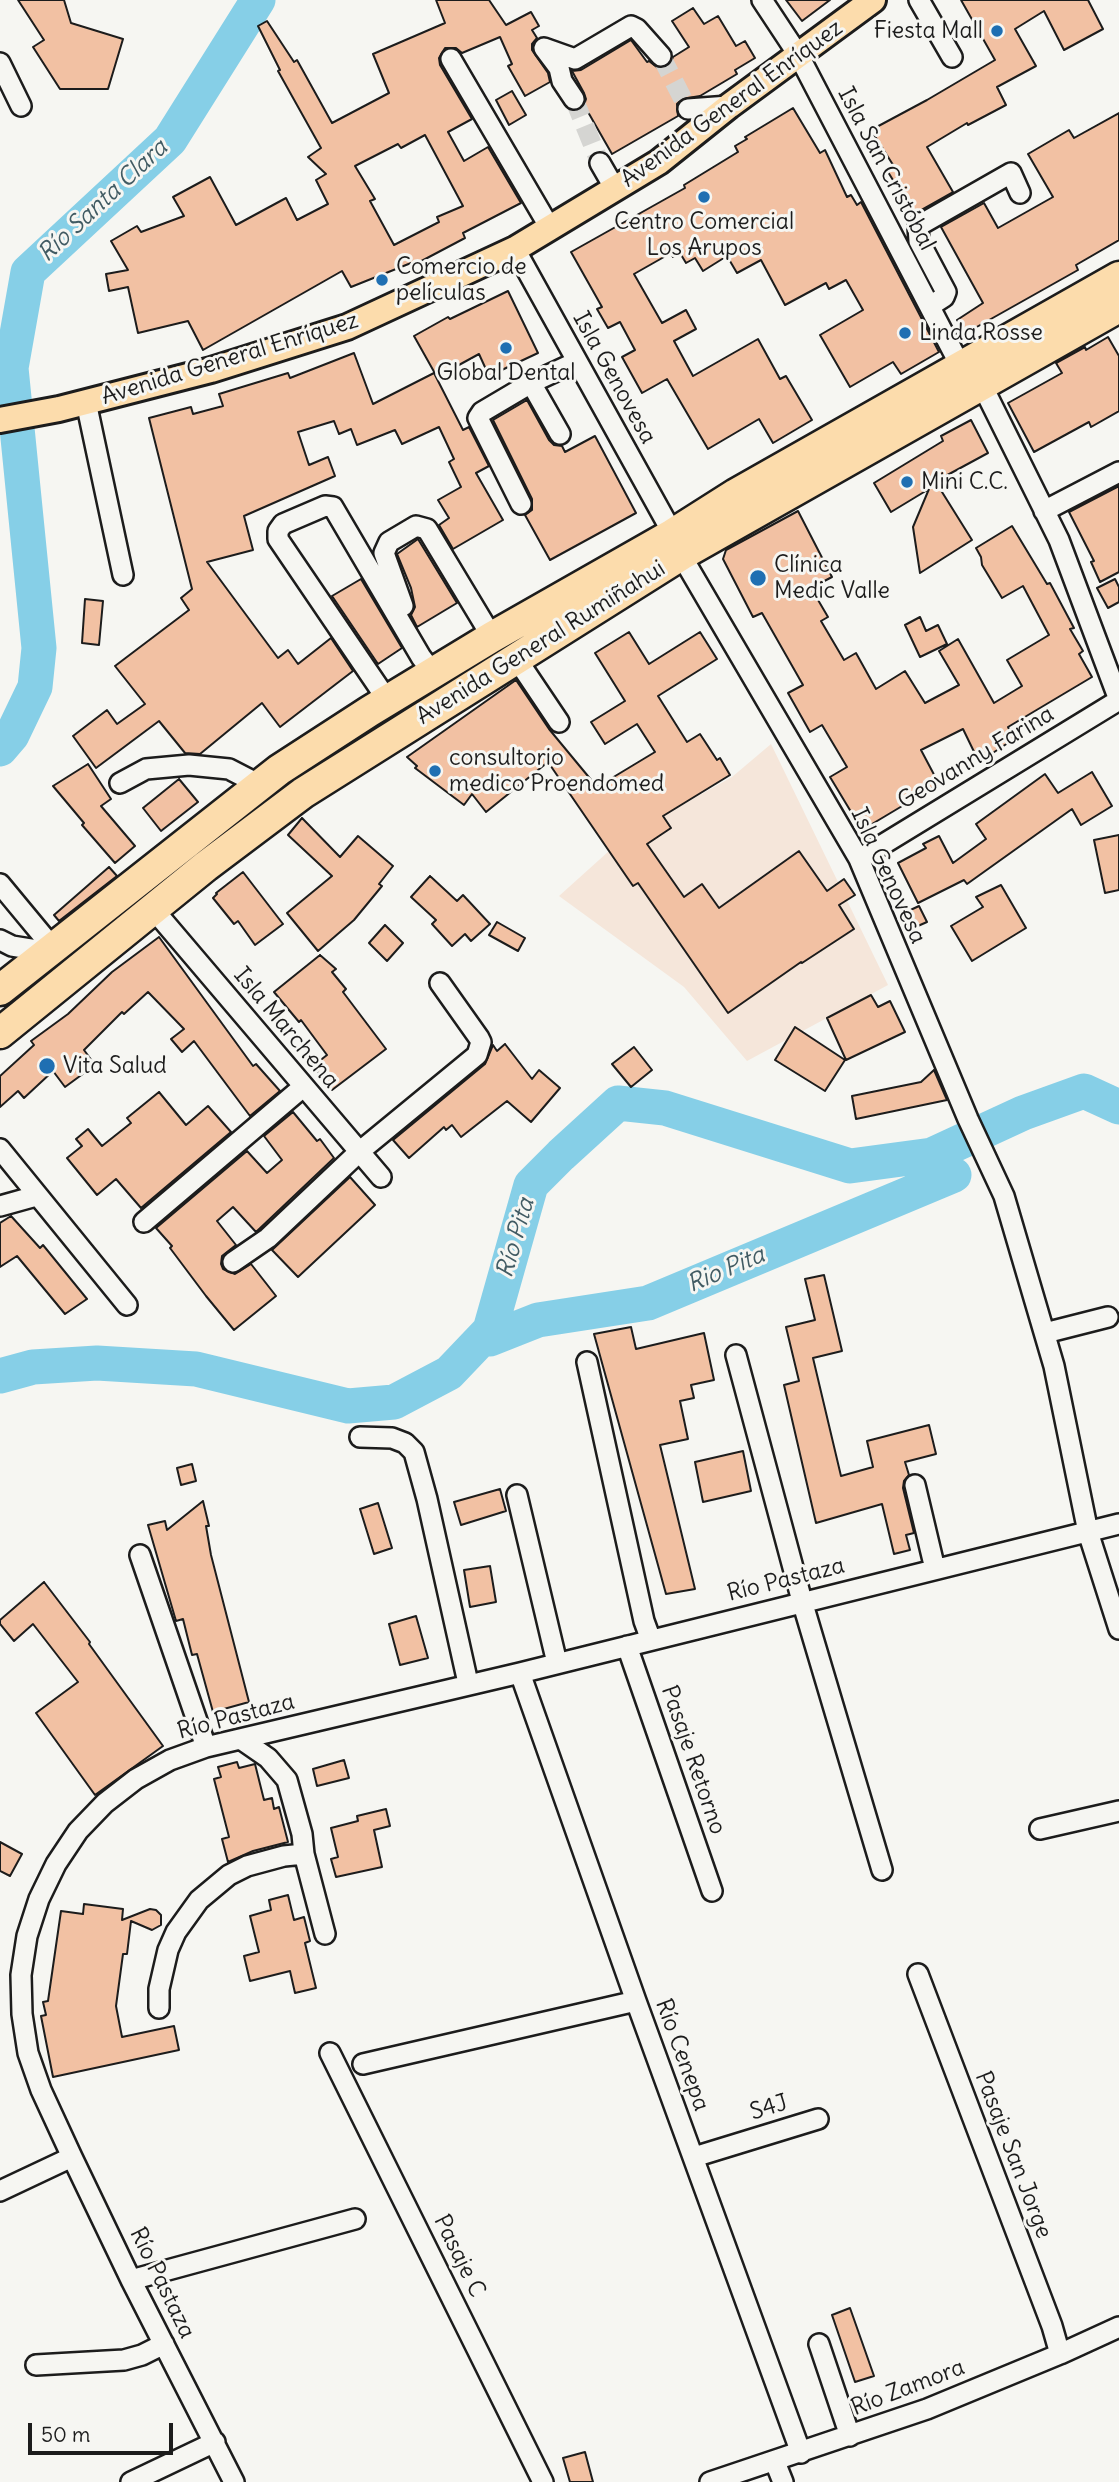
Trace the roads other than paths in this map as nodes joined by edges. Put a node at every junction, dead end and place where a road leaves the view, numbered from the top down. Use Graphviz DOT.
graph roads {
  1 [pos="762,0"];
  2 [pos="873,0"];
  3 [pos="919,0"];
  4 [pos="662,56"];
  5 [pos="799,56"];
  6 [pos="951,57"];
  7 [pos="451,59"];
  8 [pos="0,63"];
  9 [pos="574,99"];
  10 [pos="21,106"];
  11 [pos="729,106"];
  12 [pos="688,109"];
  13 [pos="600,163"];
  14 [pos="615,189"];
  15 [pos="1020,193"];
  16 [pos="550,228"];
  17 [pos="514,249"];
  18 [pos="1119,277"];
  19 [pos="930,306"];
  20 [pos="1119,307"];
  21 [pos="576,362"];
  22 [pos="960,365"];
  23 [pos="531,383"];
  24 [pos="982,385"];
  25 [pos="86,402"];
  26 [pos="0,421"];
  27 [pos="561,434"];
  28 [pos="1119,472"];
  29 [pos="521,504"];
  30 [pos="1044,511"];
  31 [pos="677,545"];
  32 [pos="123,575"];
  33 [pos="492,638"];
  34 [pos="516,658"];
  35 [pos="436,671"];
  36 [pos="1119,700"];
  37 [pos="388,701"];
  38 [pos="559,722"];
  39 [pos="120,783"];
  40 [pos="260,785"];
  41 [pos="859,859"];
  42 [pos="0,884"];
  43 [pos="153,910"];
  44 [pos="0,940"];
  45 [pos="51,950"];
  46 [pos="440,982"];
  47 [pos="0,990"];
  48 [pos="0,1033"];
  49 [pos="303,1087"];
  50 [pos="0,1149"];
  51 [pos="359,1152"];
  52 [pos="381,1177"];
  53 [pos="36,1196"];
  54 [pos="0,1206"];
  55 [pos="144,1222"];
  56 [pos="233,1262"];
  57 [pos="127,1305"];
  58 [pos="1108,1317"];
  59 [pos="1045,1333"];
  60 [pos="736,1355"];
  61 [pos="587,1362"];
  62 [pos="360,1437"];
  63 [pos="915,1485"];
  64 [pos="517,1495"];
  65 [pos="1119,1524"];
  66 [pos="1088,1532"];
  67 [pos="140,1555"];
  68 [pos="935,1569"];
  69 [pos="802,1601"];
  70 [pos="1119,1629"];
  71 [pos="651,1640"];
  72 [pos="627,1646"];
  73 [pos="557,1663"];
  74 [pos="520,1673"];
  75 [pos="468,1683"];
  76 [pos="242,1740"];
  77 [pos="206,1747"];
  78 [pos="1119,1811"];
  79 [pos="1040,1829"];
  80 [pos="304,1854"];
  81 [pos="882,1870"];
  82 [pos="712,1891"];
  83 [pos="325,1934"];
  84 [pos="918,1974"];
  85 [pos="636,2001"];
  86 [pos="159,2008"];
  87 [pos="331,2053"];
  88 [pos="363,2064"];
  89 [pos="818,2119"];
  90 [pos="72,2157"];
  91 [pos="694,2157"];
  92 [pos="0,2191"];
  93 [pos="355,2219"];
  94 [pos="131,2280"];
  95 [pos="1119,2327"];
  96 [pos="164,2344"];
  97 [pos="819,2344"];
  98 [pos="1060,2354"];
  99 [pos="36,2365"];
  100 [pos="850,2436"];
  101 [pos="215,2442"];
  102 [pos="801,2453"];
  103 [pos="775,2462"];
  104 [pos="131,2482"];
  105 [pos="234,2482"];
  106 [pos="543,2482"];
  107 [pos="709,2482"];
  108 [pos="783,2482"];
  1 -- 5 [label="street, Isla San Cristóbal"];
  2 -- 5 [label="main road, Avenida General Enríquez"];
  3 -- 6 [label="street"];
  4 -- 9 [label="street"];
  5 -- 11 [label="main road, Avenida General Enríquez"];
  5 -- 19 [label="street, Isla San Cristóbal"];
  7 -- 16 [label="street"];
  8 -- 10 [label="street"];
  11 -- 12 [label="street"];
  11 -- 14 [label="main road, Avenida General Enríquez"];
  13 -- 14 [label="street"];
  14 -- 16 [label="main road, Avenida General Enríquez"];
  15 -- 19 [label="street"];
  16 -- 17 [label="main road, Avenida General Enríquez"];
  17 -- 21 [label="street, Isla Genovesa"];
  17 -- 25 [label="main road, Avenida General Enríquez"];
  18 -- 22 [label="highway, Avenida General Rumiñahui"];
  19 -- 22 [label="street, Isla San Cristóbal"];
  20 -- 24 [label="highway, Avenida General Rumiñahui"];
  21 -- 23 [label="street"];
  21 -- 31 [label="street, Isla Genovesa"];
  22 -- 31 [label="highway, Avenida General Rumiñahui"];
  23 -- 27 [label="street"];
  23 -- 29 [label="street"];
  24 -- 30 [label="street"];
  24 -- 31 [label="highway, Avenida General Rumiñahui"];
  25 -- 26 [label="main road, Avenida General Enríquez"];
  25 -- 32 [label="street"];
  28 -- 30 [label="street"];
  30 -- 36 [label="street"];
  31 -- 33 [label="highway, Avenida General Rumiñahui"];
  31 -- 34 [label="highway, Avenida General Rumiñahui"];
  31 -- 41 [label="street, Isla Genovesa"];
  33 -- 35 [label="highway, Avenida General Rumiñahui"];
  33 -- 35 [label="street"];
  34 -- 38 [label="street"];
  34 -- 43 [label="highway, Avenida General Rumiñahui"];
  35 -- 37 [label="highway, Avenida General Rumiñahui"];
  35 -- 37 [label="street"];
  36 -- 41 [label="street, Geovanny Farina"];
  37 -- 40 [label="highway, Avenida General Rumiñahui"];
  39 -- 40 [label="street"];
  40 -- 45 [label="highway, Avenida General Rumiñahui"];
  41 -- 59 [label="street, Isla Genovesa"];
  42 -- 45 [label="street"];
  43 -- 48 [label="highway, Avenida General Rumiñahui"];
  43 -- 49 [label="street, Isla Marchena"];
  44 -- 45 [label="street"];
  45 -- 47 [label="highway, Avenida General Rumiñahui"];
  46 -- 51 [label="street"];
  49 -- 51 [label="street, Isla Marchena"];
  49 -- 55 [label="street"];
  50 -- 53 [label="street"];
  51 -- 52 [label="street, Isla Marchena"];
  51 -- 56 [label="street"];
  53 -- 54 [label="street"];
  53 -- 57 [label="street"];
  58 -- 59 [label="street"];
  59 -- 66 [label="street, Isla Genovesa"];
  60 -- 69 [label="street"];
  61 -- 71 [label="street"];
  62 -- 75 [label="street"];
  63 -- 68 [label="street"];
  64 -- 73 [label="street"];
  65 -- 66 [label="street, Río Pastaza"];
  66 -- 68 [label="street, Río Pastaza"];
  66 -- 70 [label="street, Isla Genovesa"];
  67 -- 77 [label="street"];
  68 -- 69 [label="street, Río Pastaza"];
  69 -- 71 [label="street, Río Pastaza"];
  69 -- 81 [label="street"];
  71 -- 72 [label="street, Río Pastaza"];
  72 -- 73 [label="street, Río Pastaza"];
  72 -- 82 [label="street, Pasaje Retorno"];
  73 -- 74 [label="street, Río Pastaza"];
  74 -- 75 [label="street, Río Pastaza"];
  74 -- 85 [label="street, Río Cenepa"];
  75 -- 76 [label="street, Río Pastaza"];
  76 -- 77 [label="street, Río Pastaza"];
  76 -- 80 [label="street"];
  77 -- 90 [label="street, Río Pastaza"];
  78 -- 79 [label="street"];
  80 -- 83 [label="street"];
  80 -- 86 [label="street"];
  84 -- 98 [label="street, Pasaje San Jorge"];
  85 -- 88 [label="street"];
  85 -- 91 [label="street, Río Cenepa"];
  87 -- 106 [label="street, Pasaje C"];
  89 -- 91 [label="street, S4J"];
  90 -- 92 [label="street"];
  90 -- 94 [label="street, Río Pastaza"];
  91 -- 102 [label="street, Río Cenepa"];
  93 -- 94 [label="street"];
  94 -- 96 [label="street, Río Pastaza"];
  95 -- 98 [label="street, Río Zamora"];
  96 -- 99 [label="street"];
  96 -- 101 [label="street, Río Pastaza"];
  97 -- 100 [label="street"];
  98 -- 100 [label="street, Río Zamora"];
  100 -- 102 [label="street, Río Zamora"];
  101 -- 104 [label="street"];
  101 -- 105 [label="street, Río Pastaza"];
  102 -- 103 [label="street, Río Zamora"];
  103 -- 107 [label="street, Río Zamora"];
  103 -- 108 [label="street"];
}
